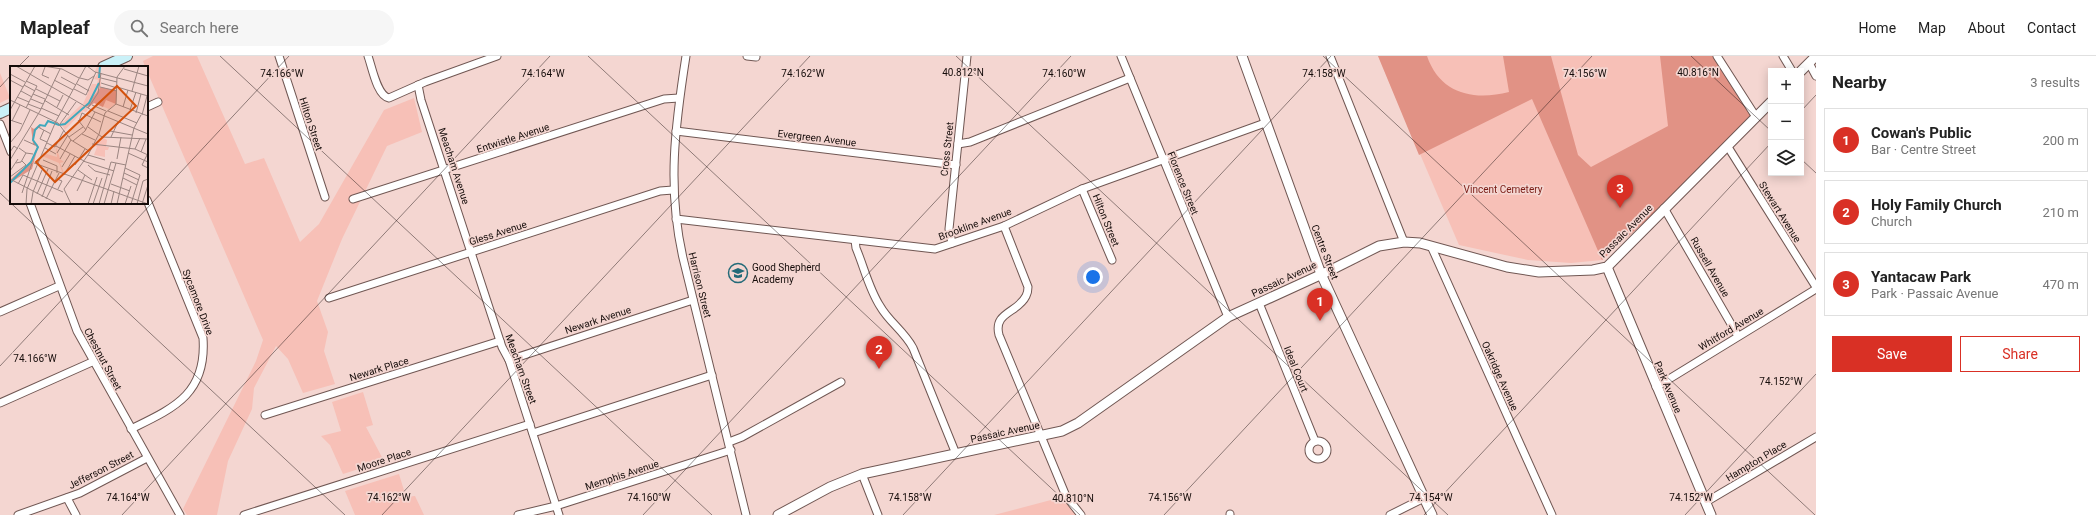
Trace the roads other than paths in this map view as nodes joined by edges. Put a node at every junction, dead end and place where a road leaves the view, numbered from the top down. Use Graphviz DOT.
graph roads {
  1 [pos="127,56"];
  2 [pos="278,56"];
  3 [pos="368,56"];
  4 [pos="497,56"];
  5 [pos="686,56"];
  6 [pos="747,56"];
  7 [pos="967,56"];
  8 [pos="1121,56"];
  9 [pos="1242,56"];
  10 [pos="1330,56"];
  11 [pos="1717,56"];
  12 [pos="1783,56"];
  13 [pos="1816,56"];
  14 [pos="756,57"];
  15 [pos="112,59"];
  16 [pos="1809,63"];
  17 [pos="104,66"];
  18 [pos="1790,68"];
  19 [pos="1804,68"];
  20 [pos="1816,76"];
  21 [pos="1130,78"];
  22 [pos="418,85"];
  23 [pos="679,98"];
  24 [pos="158,102"];
  25 [pos="1769,104"];
  26 [pos="148,107"];
  27 [pos="10,108"];
  28 [pos="0,113"];
  29 [pos="1756,117"];
  30 [pos="1265,123"];
  31 [pos="0,124"];
  32 [pos="676,131"];
  33 [pos="958,144"];
  34 [pos="1728,147"];
  35 [pos="10,149"];
  36 [pos="1163,159"];
  37 [pos="956,165"];
  38 [pos="445,170"];
  39 [pos="1082,189"];
  40 [pos="673,190"];
  41 [pos="325,198"];
  42 [pos="353,199"];
  43 [pos="148,202"];
  44 [pos="30,204"];
  45 [pos="1664,208"];
  46 [pos="676,219"];
  47 [pos="1004,226"];
  48 [pos="855,240"];
  49 [pos="1404,242"];
  50 [pos="952,243"];
  51 [pos="1431,246"];
  52 [pos="471,252"];
  53 [pos="1112,260"];
  54 [pos="1607,267"];
  55 [pos="1321,274"];
  56 [pos="59,286"];
  57 [pos="1816,288"];
  58 [pos="329,298"];
  59 [pos="693,300"];
  60 [pos="1259,303"];
  61 [pos="0,312"];
  62 [pos="1228,317"];
  63 [pos="1738,336"];
  64 [pos="500,341"];
  65 [pos="509,360"];
  66 [pos="92,362"];
  67 [pos="712,375"];
  68 [pos="841,382"];
  69 [pos="1656,387"];
  70 [pos="0,404"];
  71 [pos="265,415"];
  72 [pos="530,424"];
  73 [pos="130,429"];
  74 [pos="533,433"];
  75 [pos="1042,436"];
  76 [pos="1816,437"];
  77 [pos="1315,441"];
  78 [pos="729,442"];
  79 [pos="731,450"];
  80 [pos="956,454"];
  81 [pos="147,458"];
  82 [pos="862,474"];
  83 [pos="67,498"];
  84 [pos="1424,498"];
  85 [pos="1706,502"];
  86 [pos="556,506"];
  87 [pos="18,515"];
  88 [pos="76,515"];
  89 [pos="180,515"];
  90 [pos="244,515"];
  91 [pos="518,515"];
  92 [pos="559,515"];
  93 [pos="746,515"];
  94 [pos="778,515"];
  95 [pos="878,515"];
  96 [pos="1081,515"];
  97 [pos="1390,515"];
  98 [pos="1432,515"];
  99 [pos="1552,515"];
  100 [pos="1711,515"];
  1 -- 15 [label="main road"];
  2 -- 41 [label="street, Hilton Street"];
  3 -- 22 [label="street"];
  4 -- 22 [label="street"];
  5 -- 23 [label="street, Harrison Street"];
  6 -- 14 [label="street"];
  7 -- 33 [label="street, Cross Street"];
  8 -- 21 [label="street, Florence Street"];
  9 -- 30 [label="street, Centre Street"];
  10 -- 49 [label="street"];
  11 -- 29 [label="street"];
  12 -- 18 [label="street"];
  13 -- 16 [label="street"];
  15 -- 17 [label="main road"];
  16 -- 19 [label="street"];
  16 -- 20 [label="street"];
  21 -- 33 [label="street"];
  21 -- 36 [label="street, Florence Street"];
  22 -- 38 [label="street, Meacham Avenue"];
  23 -- 32 [label="street, Harrison Street"];
  23 -- 38 [label="street, Entwistle Avenue"];
  24 -- 26 [label="street"];
  25 -- 29 [label="street, Passaic Avenue"];
  27 -- 28 [label="main road"];
  29 -- 34 [label="street, Passaic Avenue"];
  30 -- 36 [label="street, Brookline Avenue"];
  30 -- 55 [label="street, Centre Street"];
  31 -- 35 [label="street"];
  32 -- 37 [label="street, Evergreen Avenue"];
  32 -- 40 [label="street, Harrison Street"];
  33 -- 37 [label="street, Cross Street"];
  34 -- 45 [label="street, Passaic Avenue"];
  34 -- 57 [label="street, Stewart Avenue"];
  36 -- 39 [label="street, Brookline Avenue"];
  36 -- 62 [label="street, Florence Street"];
  37 -- 50 [label="street, Cross Street"];
  38 -- 42 [label="street, Entwistle Avenue"];
  38 -- 52 [label="street, Meacham Avenue"];
  39 -- 47 [label="street, Brookline Avenue"];
  39 -- 53 [label="street, Hilton Street"];
  40 -- 46 [label="street, Harrison Street"];
  40 -- 52 [label="street, Gless Avenue"];
  43 -- 73 [label="street, Sycamore Drive"];
  44 -- 56 [label="street, Chestnut Street"];
  45 -- 54 [label="street, Passaic Avenue"];
  45 -- 63 [label="street, Russell Avenue"];
  46 -- 48 [label="street, Brookline Avenue"];
  46 -- 59 [label="street, Harrison Street"];
  47 -- 50 [label="street, Brookline Avenue"];
  47 -- 75 [label="street"];
  48 -- 50 [label="street, Brookline Avenue"];
  48 -- 80 [label="street"];
  49 -- 51 [label="street, Passaic Avenue"];
  49 -- 55 [label="street, Passaic Avenue"];
  51 -- 54 [label="street, Passaic Avenue"];
  51 -- 99 [label="street, Oakridge Avenue"];
  52 -- 58 [label="street, Gless Avenue"];
  52 -- 64 [label="street, Meacham Street"];
  54 -- 69 [label="street, Park Avenue"];
  55 -- 60 [label="street, Passaic Avenue"];
  55 -- 84 [label="street, Centre Street"];
  56 -- 61 [label="street"];
  56 -- 66 [label="street, Chestnut Street"];
  57 -- 63 [label="street, Whitford Avenue"];
  59 -- 65 [label="street, Newark Avenue"];
  59 -- 67 [label="street, Harrison Street"];
  60 -- 62 [label="street, Passaic Avenue"];
  60 -- 77 [label="street, Ideal Court"];
  62 -- 75 [label="street, Passaic Avenue"];
  63 -- 69 [label="street, Whitford Avenue"];
  64 -- 65 [label="street, Meacham Street"];
  64 -- 71 [label="street, Newark Place"];
  65 -- 72 [label="street, Meacham Street"];
  66 -- 70 [label="street"];
  66 -- 73 [label="street, Chestnut Street"];
  67 -- 74 [label="street"];
  67 -- 78 [label="street, Harrison Street"];
  68 -- 78 [label="street"];
  69 -- 85 [label="street, Park Avenue"];
  72 -- 74 [label="street, Meacham Street"];
  72 -- 90 [label="street, Moore Place"];
  73 -- 81 [label="street, Chestnut Street"];
  74 -- 86 [label="street, Meacham Street"];
  75 -- 80 [label="street, Passaic Avenue"];
  75 -- 96 [label="street"];
  76 -- 85 [label="street, Hampton Place"];
  78 -- 79 [label="street, Harrison Street"];
  79 -- 86 [label="street, Memphis Avenue"];
  79 -- 93 [label="street, Harrison Street"];
  80 -- 82 [label="street, Passaic Avenue"];
  81 -- 83 [label="street, Jefferson Street"];
  81 -- 89 [label="street, Chestnut Street"];
  82 -- 94 [label="street, Passaic Avenue"];
  82 -- 95 [label="street"];
  83 -- 87 [label="street, Jefferson Street"];
  83 -- 88 [label="street"];
  84 -- 97 [label="street"];
  84 -- 98 [label="street, Centre Street"];
  85 -- 100 [label="street, Park Avenue"];
  86 -- 91 [label="street, Memphis Avenue"];
  86 -- 92 [label="street, Meacham Street"];
}
